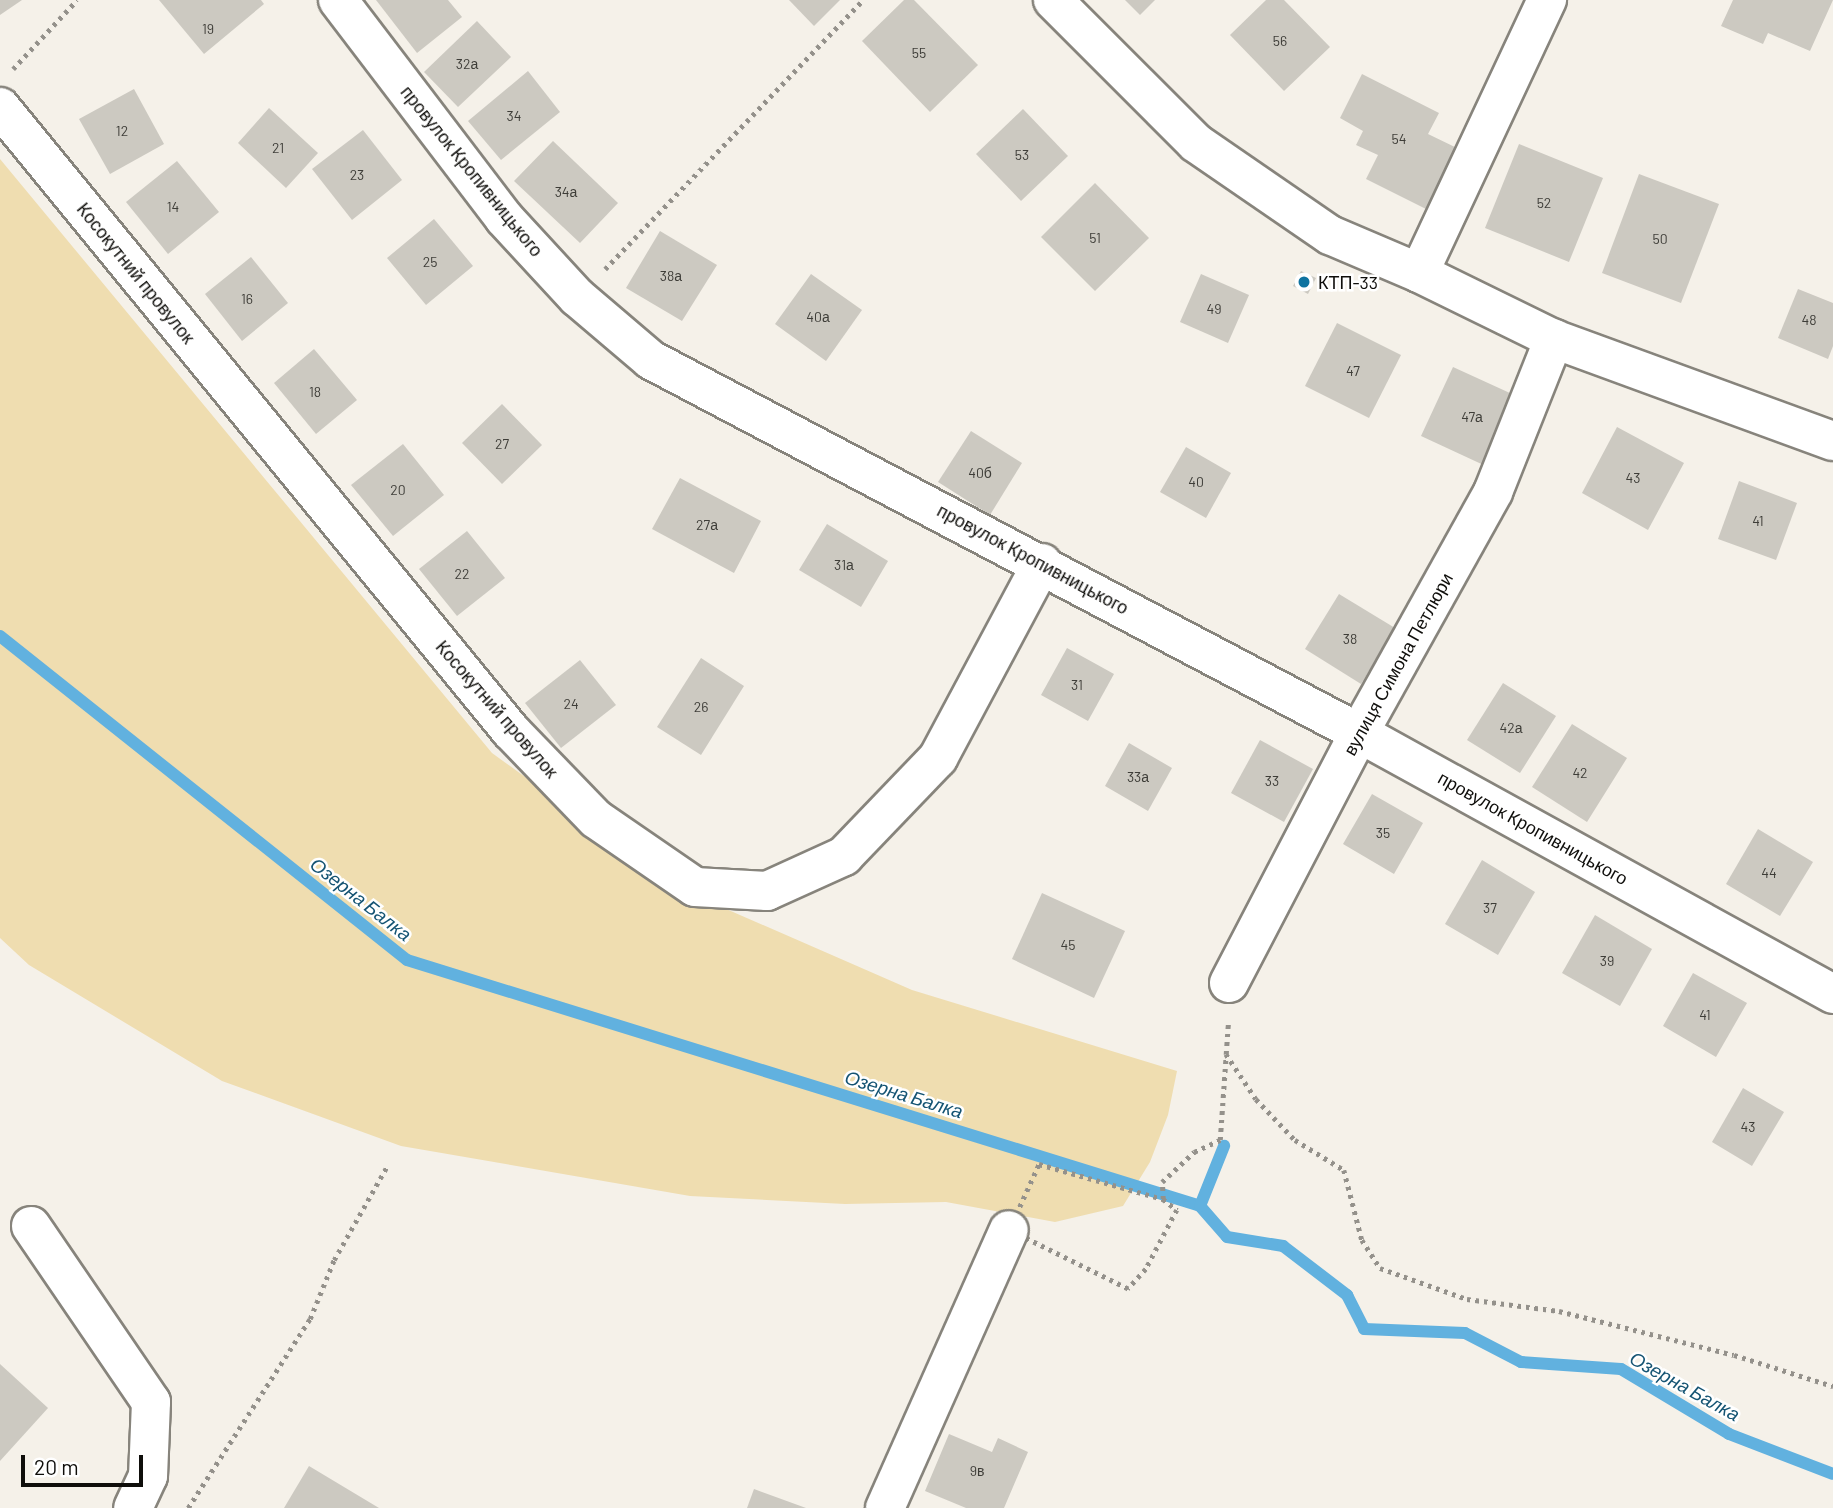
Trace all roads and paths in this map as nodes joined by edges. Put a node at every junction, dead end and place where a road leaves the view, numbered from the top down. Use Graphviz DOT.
graph roads {
  1 [pos="77,0"];
  2 [pos="338,0"];
  3 [pos="863,0"];
  4 [pos="1053,0"];
  5 [pos="1547,0"];
  6 [pos="4,91"];
  7 [pos="1419,272"];
  8 [pos="577,298"];
  9 [pos="1554,339"];
  10 [pos="1833,441"];
  11 [pos="1042,563"];
  12 [pos="1359,733"];
  13 [pos="1229,983"];
  14 [pos="1833,994"];
  15 [pos="386,1168"];
  16 [pos="1163,1199"];
  17 [pos="31,1226"];
  18 [pos="1009,1230"];
  19 [pos="1833,1386"];
  20 [pos="133,1508"];
  21 [pos="188,1508"];
  22 [pos="885,1508"];
  1 -- 6 [label="path"];
  2 -- 8 [label="street, провулок Кропивницького"];
  3 -- 8 [label="path"];
  4 -- 7 [label="street"];
  5 -- 7 [label="street"];
  6 -- 11 [label="street, Косокутний провулок"];
  7 -- 9 [label="street"];
  8 -- 11 [label="street, провулок Кропивницького"];
  9 -- 10 [label="street"];
  9 -- 12 [label="street, вулиця Симона Петлюри"];
  11 -- 12 [label="street, провулок Кропивницького"];
  12 -- 13 [label="street, вулиця Симона Петлюри"];
  12 -- 14 [label="street, провулок Кропивницького"];
  15 -- 21 [label="path"];
  16 -- 18 [label="path"];
  16 -- 18 [label="path"];
  16 -- 19 [label="path"];
  17 -- 20 [label="street"];
  18 -- 22 [label="street"];
}
